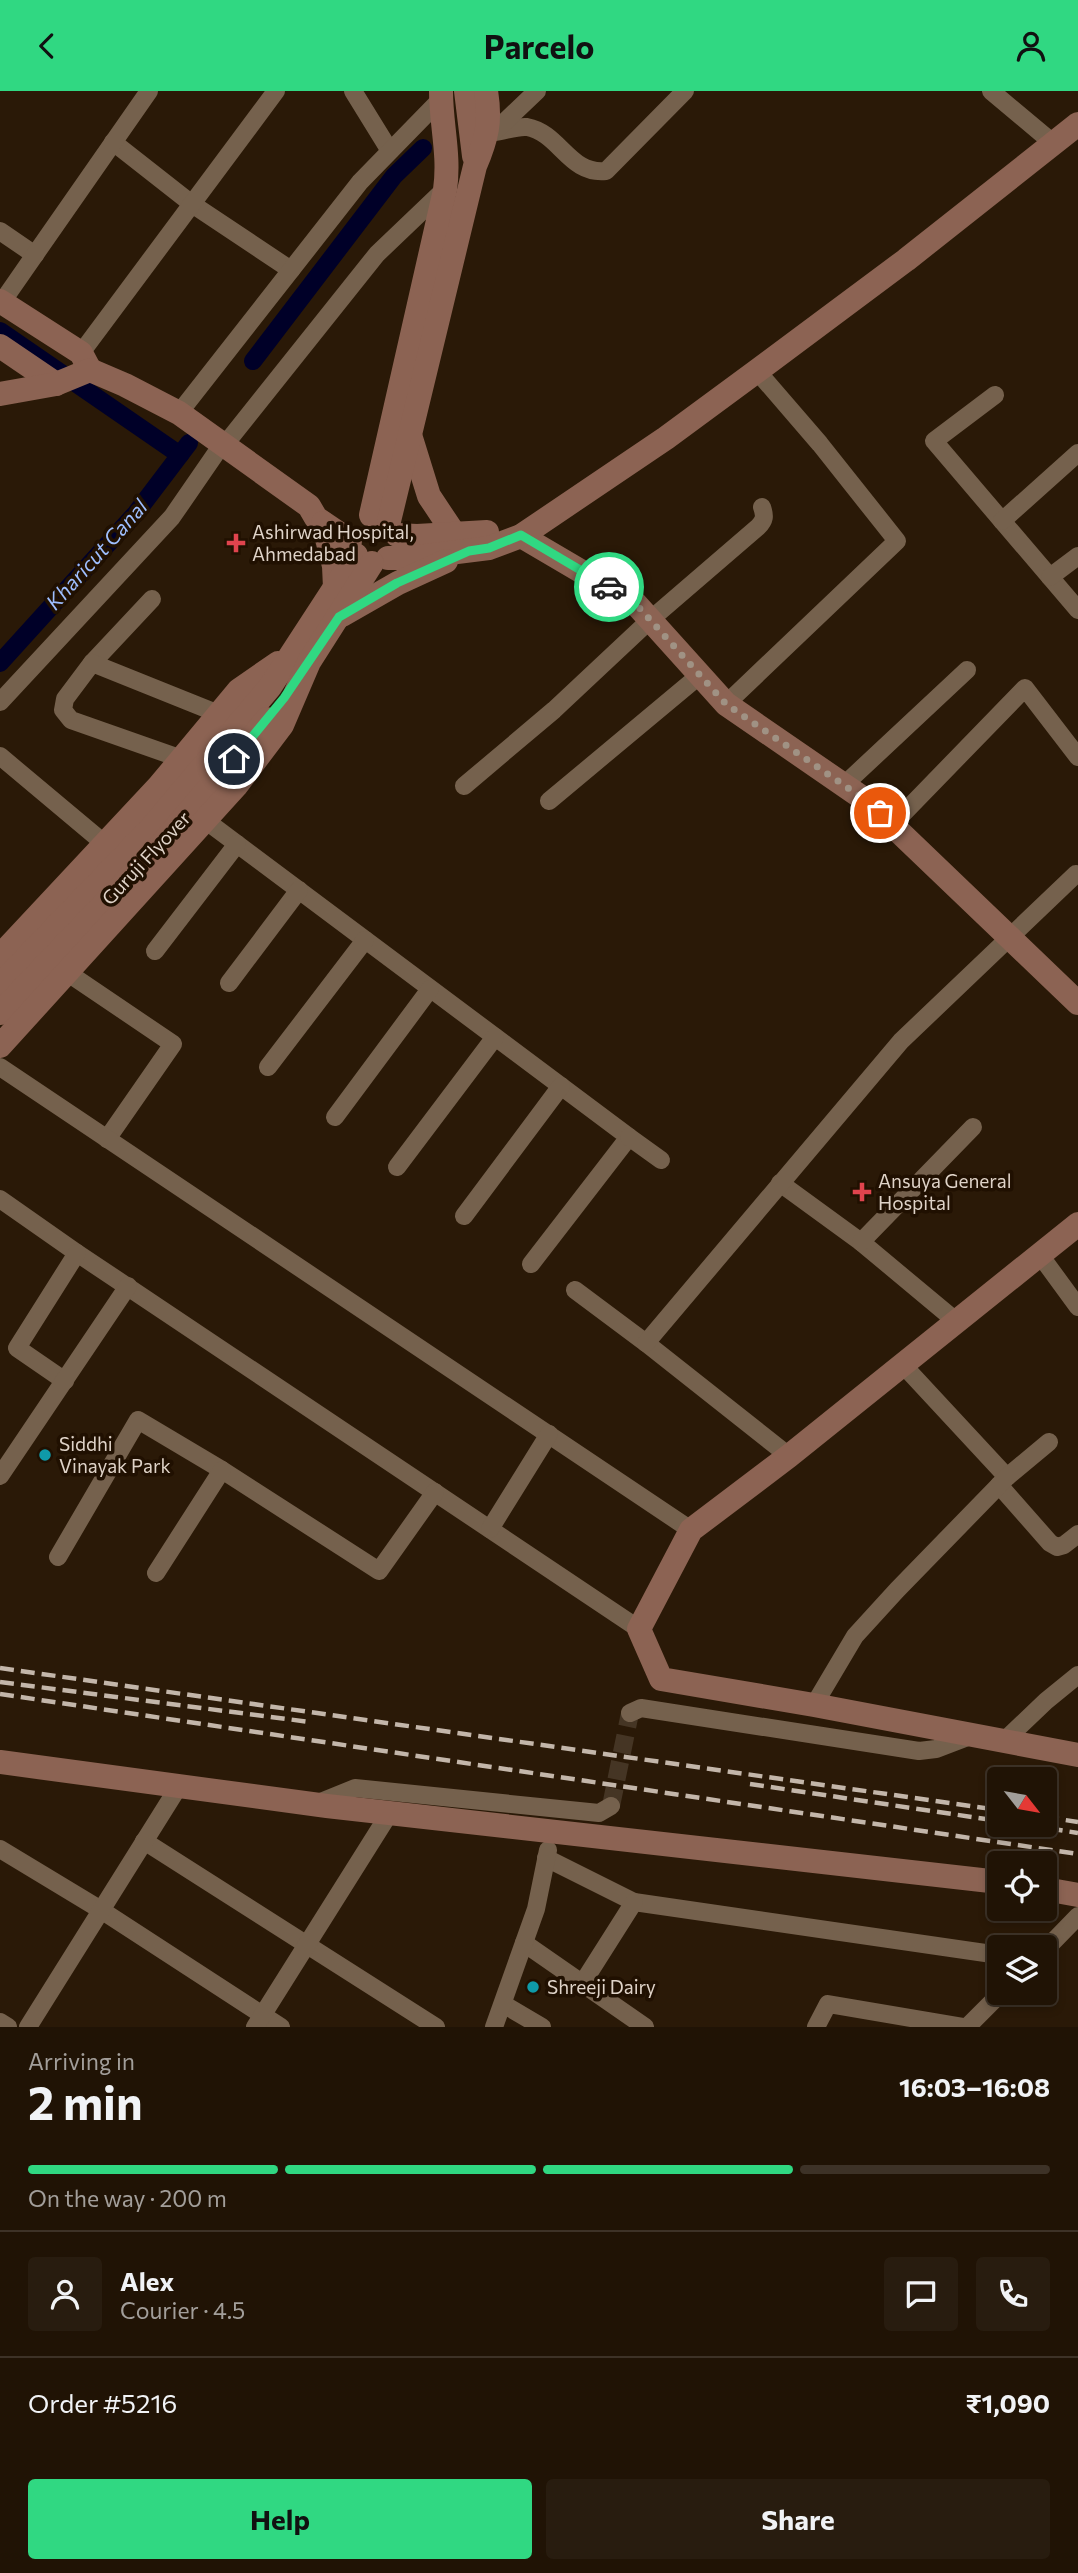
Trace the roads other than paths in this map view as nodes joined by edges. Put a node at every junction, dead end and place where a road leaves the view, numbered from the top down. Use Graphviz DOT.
graph roads {
  1 [pos="149,91"];
  2 [pos="276,91"];
  3 [pos="354,91"];
  4 [pos="466,91"];
  5 [pos="486,91"];
  6 [pos="537,91"];
  7 [pos="685,91"];
  8 [pos="991,91"];
  9 [pos="444,94"];
  10 [pos="1078,112"];
  11 [pos="1078,124"];
  12 [pos="490,136"];
  13 [pos="1047,138"];
  14 [pos="113,142"];
  15 [pos="390,151"];
  16 [pos="475,166"];
  17 [pos="445,190"];
  18 [pos="192,204"];
  19 [pos="0,232"];
  20 [pos="35,255"];
  21 [pos="291,270"];
  22 [pos="1,302"];
  23 [pos="0,346"];
  24 [pos="86,365"];
  25 [pos="757,371"];
  26 [pos="56,383"];
  27 [pos="0,394"];
  28 [pos="995,395"];
  29 [pos="179,413"];
  30 [pos="411,438"];
  31 [pos="223,443"];
  32 [pos="1078,453"];
  33 [pos="762,507"];
  34 [pos="316,515"];
  35 [pos="1002,521"];
  36 [pos="521,535"];
  37 [pos="372,539"];
  38 [pos="462,543"];
  39 [pos="1078,556"];
  40 [pos="1050,577"];
  41 [pos="335,589"];
  42 [pos="152,599"];
  43 [pos="1078,611"];
  44 [pos="339,617"];
  45 [pos="650,619"];
  46 [pos="302,657"];
  47 [pos="92,663"];
  48 [pos="967,670"];
  49 [pos="700,675"];
  50 [pos="277,693"];
  51 [pos="0,702"];
  52 [pos="726,704"];
  53 [pos="219,714"];
  54 [pos="0,756"];
  55 [pos="1078,757"];
  56 [pos="182,759"];
  57 [pos="844,785"];
  58 [pos="464,786"];
  59 [pos="549,801"];
  60 [pos="205,820"];
  61 [pos="892,825"];
  62 [pos="104,844"];
  63 [pos="237,844"];
  64 [pos="1076,874"];
  65 [pos="299,890"];
  66 [pos="1009,937"];
  67 [pos="365,940"];
  68 [pos="4,945"];
  69 [pos="155,951"];
  70 [pos="68,973"];
  71 [pos="229,983"];
  72 [pos="0,985"];
  73 [pos="430,989"];
  74 [pos="1078,1003"];
  75 [pos="0,1013"];
  76 [pos="495,1037"];
  77 [pos="0,1046"];
  78 [pos="0,1067"];
  79 [pos="268,1067"];
  80 [pos="561,1086"];
  81 [pos="335,1117"];
  82 [pos="973,1127"];
  83 [pos="629,1137"];
  84 [pos="107,1139"];
  85 [pos="660,1160"];
  86 [pos="397,1167"];
  87 [pos="779,1183"];
  88 [pos="0,1199"];
  89 [pos="464,1216"];
  90 [pos="1078,1224"];
  91 [pos="861,1242"];
  92 [pos="77,1253"];
  93 [pos="1040,1255"];
  94 [pos="531,1264"];
  95 [pos="128,1286"];
  96 [pos="575,1290"];
  97 [pos="1078,1307"];
  98 [pos="957,1322"];
  99 [pos="646,1343"];
  100 [pos="904,1366"];
  101 [pos="65,1381"];
  102 [pos="549,1434"];
  103 [pos="1049,1442"];
  104 [pos="789,1457"];
  105 [pos="222,1470"];
  106 [pos="0,1476"];
  107 [pos="1003,1481"];
  108 [pos="435,1492"];
  109 [pos="490,1529"];
  110 [pos="691,1530"];
  111 [pos="1078,1534"];
  112 [pos="58,1557"];
  113 [pos="156,1573"];
  114 [pos="639,1629"];
  115 [pos="1078,1675"];
  116 [pos="814,1705"];
  117 [pos="630,1713"];
  118 [pos="970,1736"];
  119 [pos="1004,1741"];
  120 [pos="1078,1755"];
  121 [pos="0,1762"];
  122 [pos="179,1786"];
  123 [pos="315,1805"];
  124 [pos="611,1806"];
  125 [pos="389,1814"];
  126 [pos="551,1833"];
  127 [pos="144,1842"];
  128 [pos="0,1849"];
  129 [pos="546,1858"];
  130 [pos="987,1881"];
  131 [pos="1057,1891"];
  132 [pos="1078,1895"];
  133 [pos="634,1902"];
  134 [pos="102,1910"];
  135 [pos="1078,1916"];
  136 [pos="1057,1937"];
  137 [pos="524,1943"];
  138 [pos="306,1945"];
  139 [pos="987,1953"];
  140 [pos="582,1984"];
  141 [pos="503,2004"];
  142 [pos="989,2005"];
  143 [pos="259,2021"];
  144 [pos="0,2022"];
  145 [pos="8,2027"];
  146 [pos="28,2027"];
  147 [pos="281,2027"];
  148 [pos="436,2027"];
  149 [pos="494,2027"];
  150 [pos="542,2027"];
  151 [pos="645,2027"];
  152 [pos="816,2027"];
  153 [pos="966,2027"];
  1 -- 14 [label="street"];
  2 -- 18 [label="street"];
  3 -- 15 [label="street"];
  4 -- 16 [label="street"];
  5 -- 12 [label="street"];
  6 -- 12 [label="street"];
  7 -- 12 [label="street"];
  8 -- 13 [label="street"];
  9 -- 15 [label="street"];
  9 -- 17 [label="street"];
  10 -- 13 [label="street"];
  11 -- 25 [label="street"];
  12 -- 16 [label="street"];
  13 -- 38 [label="street"];
  14 -- 18 [label="street"];
  14 -- 20 [label="street"];
  15 -- 21 [label="street"];
  16 -- 17 [label="street"];
  16 -- 30 [label="street"];
  17 -- 31 [label="street"];
  17 -- 37 [label="street"];
  18 -- 21 [label="street"];
  18 -- 24 [label="street"];
  19 -- 20 [label="street"];
  20 -- 22 [label="street"];
  21 -- 29 [label="street"];
  22 -- 24 [label="street"];
  23 -- 26 [label="street"];
  24 -- 26 [label="street"];
  24 -- 29 [label="street"];
  25 -- 36 [label="street"];
  25 -- 52 [label="street"];
  26 -- 27 [label="street"];
  28 -- 35 [label="street"];
  29 -- 31 [label="street"];
  30 -- 37 [label="street"];
  30 -- 38 [label="street"];
  31 -- 34 [label="street"];
  31 -- 51 [label="street"];
  32 -- 35 [label="street"];
  33 -- 45 [label="street"];
  34 -- 37 [label="street"];
  34 -- 41 [label="street"];
  35 -- 40 [label="street"];
  36 -- 38 [label="street"];
  36 -- 45 [label="street"];
  37 -- 38 [label="street"];
  37 -- 41 [label="street"];
  37 -- 44 [label="street"];
  38 -- 44 [label="street"];
  39 -- 40 [label="street"];
  40 -- 43 [label="street"];
  41 -- 46 [label="street"];
  42 -- 47 [label="street"];
  44 -- 46 [label="street"];
  45 -- 49 [label="street"];
  45 -- 58 [label="street"];
  46 -- 50 [label="street, Guruji Flyover"];
  46 -- 53 [label="street"];
  46 -- 60 [label="street"];
  47 -- 53 [label="street"];
  47 -- 56 [label="street"];
  48 -- 57 [label="street"];
  49 -- 52 [label="street"];
  49 -- 59 [label="street"];
  50 -- 72 [label="street, Guruji Flyover"];
  50 -- 75 [label="street, Guruji Flyover"];
  52 -- 57 [label="street"];
  53 -- 56 [label="street"];
  54 -- 62 [label="street"];
  55 -- 61 [label="street"];
  56 -- 62 [label="street"];
  57 -- 61 [label="street"];
  60 -- 63 [label="street"];
  60 -- 70 [label="street"];
  61 -- 66 [label="street"];
  62 -- 68 [label="street"];
  63 -- 65 [label="street"];
  63 -- 69 [label="street"];
  64 -- 66 [label="street"];
  65 -- 67 [label="street"];
  65 -- 71 [label="street"];
  66 -- 74 [label="street"];
  66 -- 87 [label="street"];
  67 -- 73 [label="street"];
  67 -- 79 [label="street"];
  70 -- 77 [label="street"];
  70 -- 84 [label="street"];
  73 -- 76 [label="street"];
  73 -- 81 [label="street"];
  76 -- 80 [label="street"];
  76 -- 86 [label="street"];
  78 -- 84 [label="street"];
  80 -- 83 [label="street"];
  80 -- 89 [label="street"];
  82 -- 91 [label="street"];
  83 -- 85 [label="street"];
  83 -- 94 [label="street"];
  84 -- 102 [label="street"];
  87 -- 91 [label="street"];
  87 -- 99 [label="street"];
  88 -- 92 [label="street"];
  90 -- 93 [label="street"];
  91 -- 98 [label="street"];
  92 -- 95 [label="street"];
  92 -- 101 [label="street"];
  93 -- 97 [label="street"];
  93 -- 98 [label="street"];
  95 -- 101 [label="street"];
  95 -- 108 [label="street"];
  96 -- 99 [label="street"];
  98 -- 100 [label="street"];
  99 -- 104 [label="street"];
  100 -- 104 [label="street"];
  100 -- 107 [label="street"];
  101 -- 106 [label="street"];
  102 -- 109 [label="street"];
  102 -- 110 [label="street"];
  103 -- 107 [label="street"];
  104 -- 110 [label="street"];
  105 -- 108 [label="street"];
  105 -- 112 [label="street"];
  105 -- 113 [label="street"];
  107 -- 111 [label="street"];
  107 -- 116 [label="street"];
  108 -- 109 [label="street"];
  109 -- 114 [label="street"];
  110 -- 114 [label="street"];
  114 -- 116 [label="street"];
  115 -- 119 [label="street"];
  116 -- 118 [label="street"];
  117 -- 118 [label="street"];
  118 -- 119 [label="street"];
  119 -- 120 [label="street"];
  121 -- 122 [label="street"];
  122 -- 123 [label="street"];
  122 -- 127 [label="street"];
  123 -- 124 [label="street"];
  123 -- 125 [label="street"];
  125 -- 126 [label="street"];
  125 -- 138 [label="street"];
  126 -- 129 [label="street"];
  126 -- 130 [label="street"];
  127 -- 134 [label="street"];
  127 -- 138 [label="street"];
  128 -- 134 [label="street"];
  129 -- 133 [label="street"];
  129 -- 137 [label="street"];
  131 -- 132 [label="street"];
  133 -- 139 [label="street"];
  133 -- 140 [label="street"];
  134 -- 143 [label="street"];
  134 -- 146 [label="street"];
  135 -- 136 [label="street"];
  137 -- 140 [label="street"];
  137 -- 141 [label="street"];
  138 -- 143 [label="street"];
  138 -- 148 [label="street"];
  140 -- 151 [label="street"];
  141 -- 149 [label="street"];
  141 -- 150 [label="street"];
  142 -- 153 [label="street"];
  143 -- 147 [label="street"];
  144 -- 145 [label="street"];
  152 -- 153 [label="street"];
}
